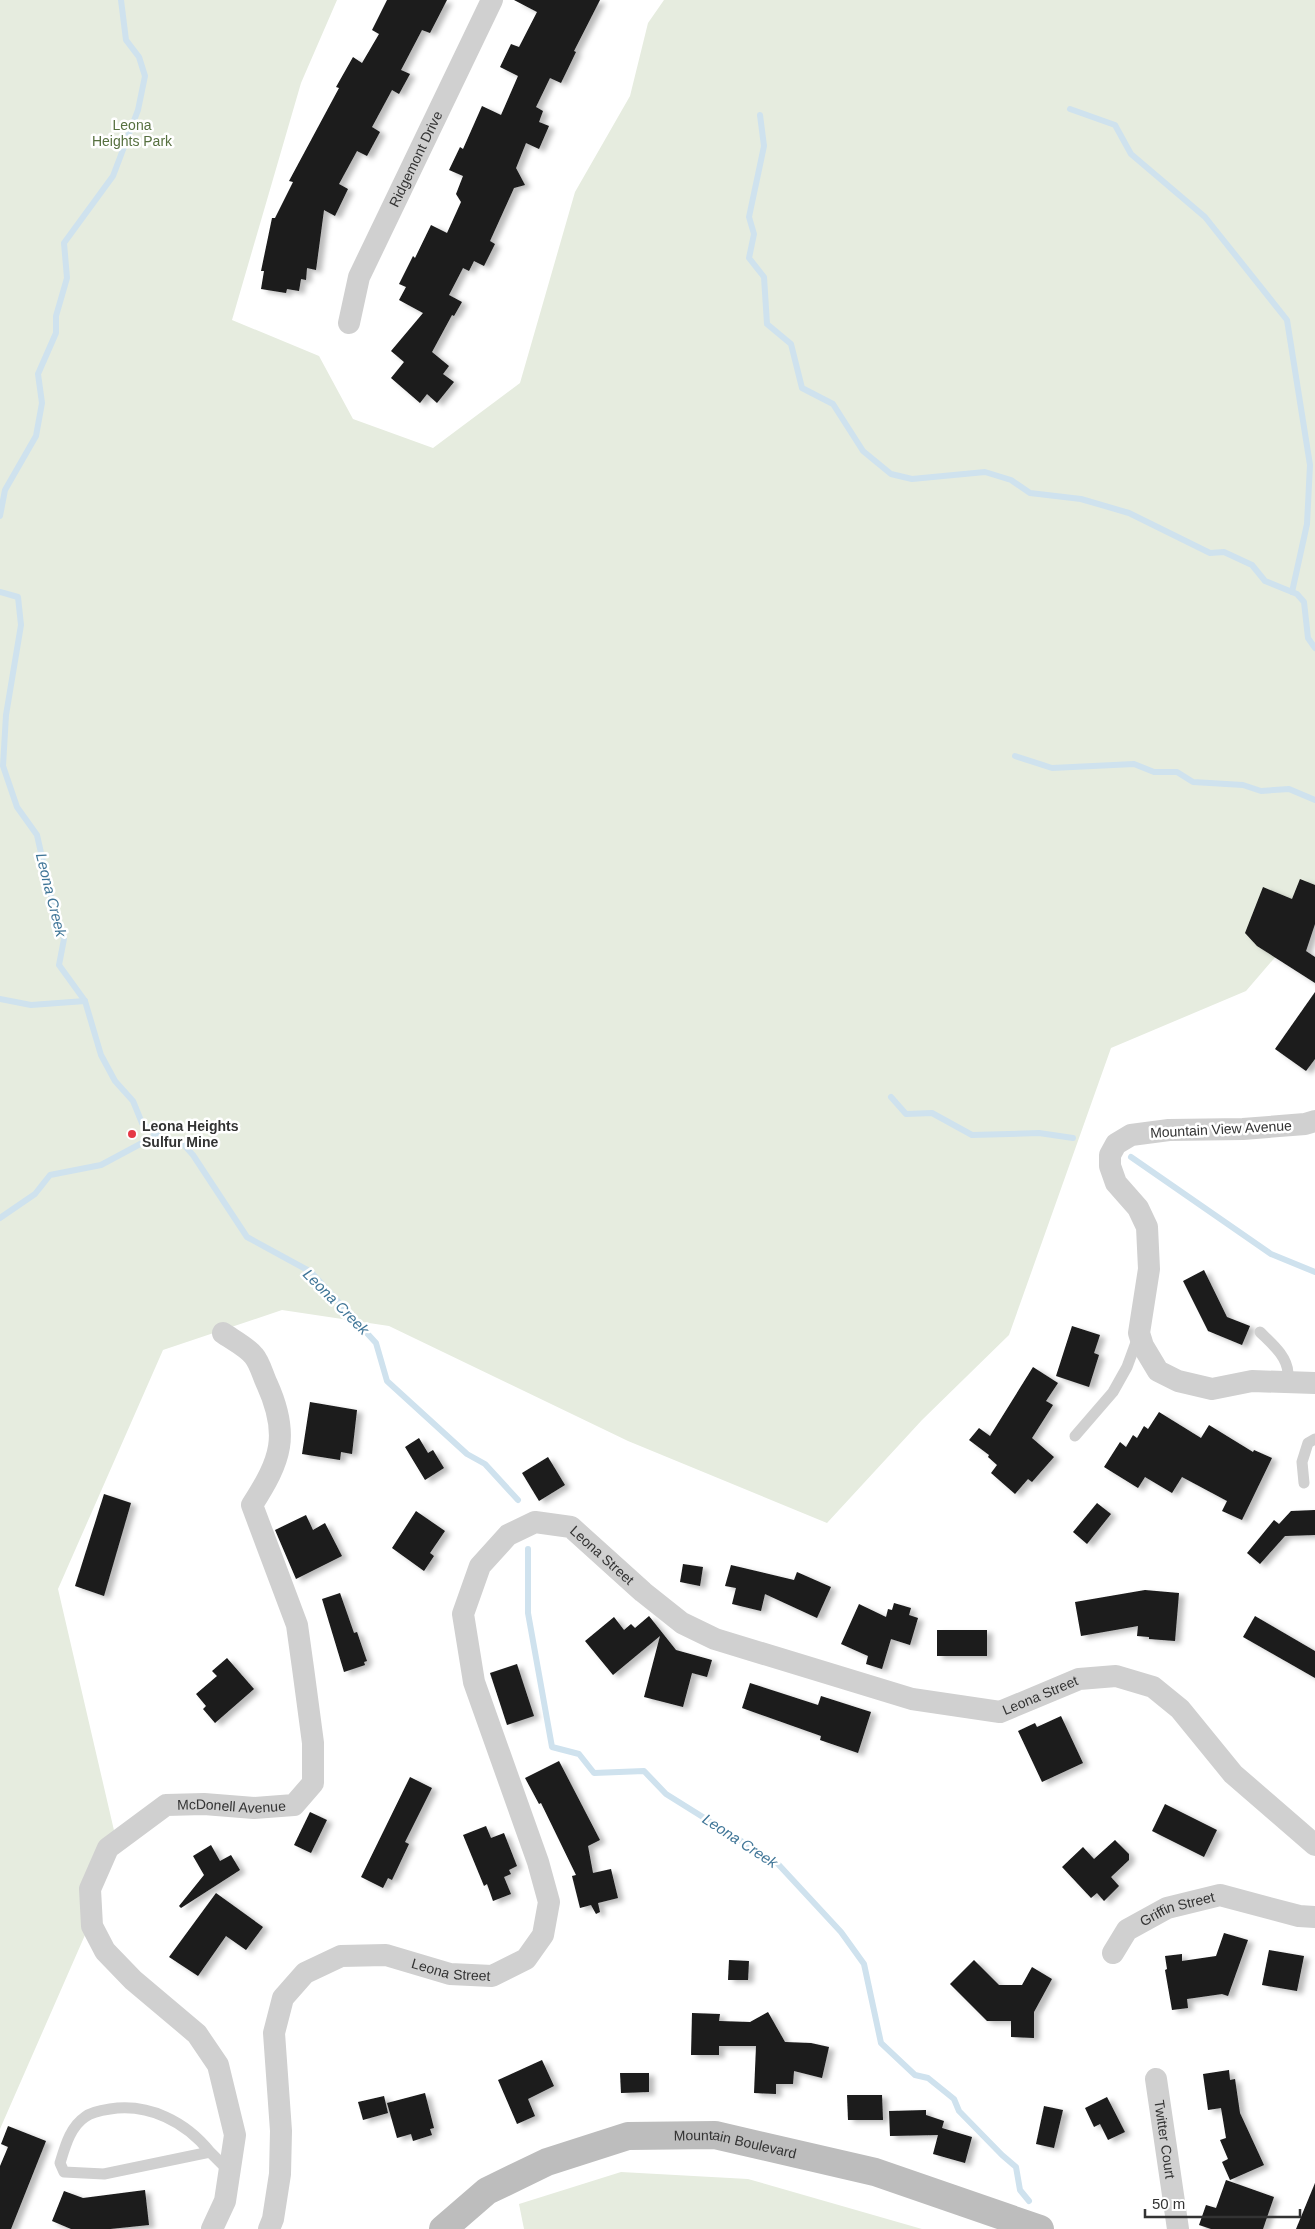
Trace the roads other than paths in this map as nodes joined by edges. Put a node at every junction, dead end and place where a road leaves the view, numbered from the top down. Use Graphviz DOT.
graph roads {
  1 [pos="492,0"];
  2 [pos="349,323"];
  3 [pos="1315,1121"];
  4 [pos="1260,1332"];
  5 [pos="224,1333"];
  6 [pos="1139,1333"];
  7 [pos="1279,1382"];
  8 [pos="1315,1383"];
  9 [pos="1075,1436"];
  10 [pos="1315,1439"];
  11 [pos="1304,1483"];
  12 [pos="1315,1845"];
  13 [pos="1315,1917"];
  14 [pos="1113,1953"];
  15 [pos="1156,2079"];
  16 [pos="210,2152"];
  17 [pos="231,2173"];
  18 [pos="212,2229"];
  19 [pos="269,2229"];
  20 [pos="443,2229"];
  21 [pos="1040,2229"];
  22 [pos="1178,2229"];
  1 -- 2 [label="street, Ridgemont Drive"];
  3 -- 6 [label="street, Mountain View Avenue"];
  4 -- 7 [label="lane"];
  5 -- 17 [label="street, McDonell Avenue"];
  6 -- 7 [label="street"];
  6 -- 9 [label="lane"];
  7 -- 8 [label="street"];
  10 -- 11 [label="lane"];
  12 -- 19 [label="street, Leona Street"];
  13 -- 14 [label="street, Griffin Street"];
  15 -- 22 [label="street, Twitter Court"];
  16 -- 16 [label="lane"];
  16 -- 17 [label="lane"];
  17 -- 18 [label="street, McDonell Avenue"];
  20 -- 21 [label="street, Mountain Boulevard"];
}
